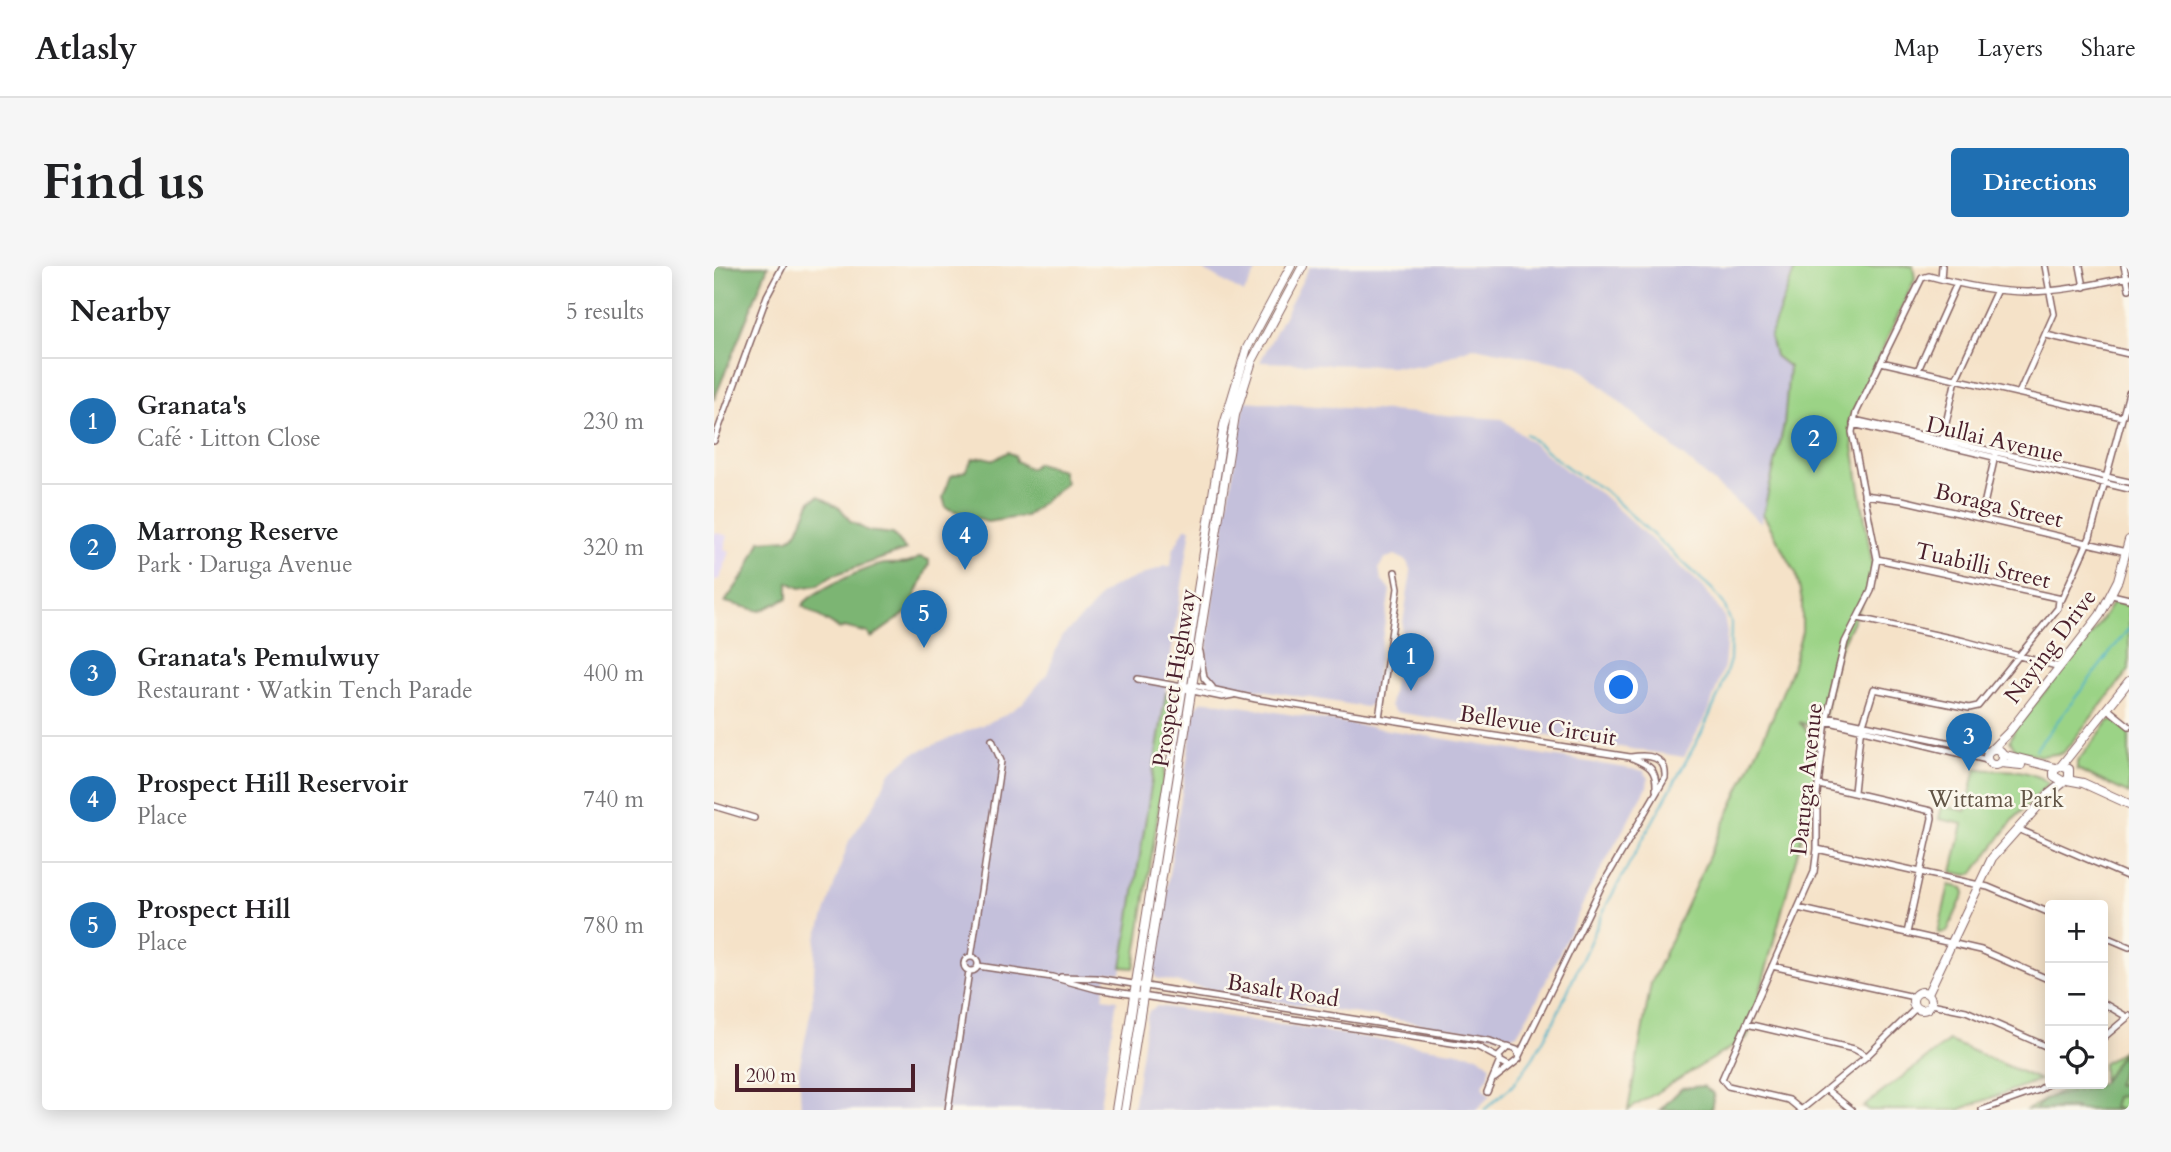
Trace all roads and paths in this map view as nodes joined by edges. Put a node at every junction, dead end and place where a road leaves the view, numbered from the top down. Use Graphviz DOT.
graph roads {
  1 [pos="783,266"];
  2 [pos="1291,266"];
  3 [pos="1303,266"];
  4 [pos="1942,266"];
  5 [pos="2045,266"];
  6 [pos="2080,266"];
  7 [pos="2124,266"];
  8 [pos="2128,277"];
  9 [pos="1941,279"];
  10 [pos="1957,283"];
  11 [pos="2084,287"];
  12 [pos="2129,289"];
  13 [pos="1996,292"];
  14 [pos="2050,293"];
  15 [pos="2046,335"];
  16 [pos="2129,355"];
  17 [pos="1881,362"];
  18 [pos="1918,370"];
  19 [pos="1956,379"];
  20 [pos="2019,393"];
  21 [pos="2129,393"];
  22 [pos="2122,417"];
  23 [pos="1853,422"];
  24 [pos="714,441"];
  25 [pos="1942,442"];
  26 [pos="1996,455"];
  27 [pos="2106,480"];
  28 [pos="2129,482"];
  29 [pos="2129,489"];
  30 [pos="1864,495"];
  31 [pos="1982,518"];
  32 [pos="2129,540"];
  33 [pos="2088,544"];
  34 [pos="2126,552"];
  35 [pos="1877,559"];
  36 [pos="1395,572"];
  37 [pos="2112,595"];
  38 [pos="2129,599"];
  39 [pos="2059,600"];
  40 [pos="1858,618"];
  41 [pos="1199,645"];
  42 [pos="2017,655"];
  43 [pos="2060,667"];
  44 [pos="1138,679"];
  45 [pos="2129,681"];
  46 [pos="1182,687"];
  47 [pos="1192,688"];
  48 [pos="1216,689"];
  49 [pos="1233,695"];
  50 [pos="2108,709"];
  51 [pos="1379,718"];
  52 [pos="1826,719"];
  53 [pos="2129,726"];
  54 [pos="1862,727"];
  55 [pos="2009,732"];
  56 [pos="992,740"];
  57 [pos="1989,754"];
  58 [pos="1630,757"];
  59 [pos="2002,757"];
  60 [pos="2062,774"];
  61 [pos="1819,785"];
  62 [pos="1656,790"];
  63 [pos="1854,792"];
  64 [pos="2129,802"];
  65 [pos="714,806"];
  66 [pos="754,818"];
  67 [pos="2018,828"];
  68 [pos="1817,849"];
  69 [pos="1920,871"];
  70 [pos="2129,877"];
  71 [pos="1977,885"];
  72 [pos="1798,908"];
  73 [pos="2045,911"];
  74 [pos="1907,933"];
  75 [pos="2108,938"];
  76 [pos="1951,943"];
  77 [pos="2129,947"];
  78 [pos="971,957"];
  79 [pos="978,966"];
  80 [pos="1772,966"];
  81 [pos="969,971"];
  82 [pos="1052,977"];
  83 [pos="2045,978"];
  84 [pos="1140,985"];
  85 [pos="1928,993"];
  86 [pos="1139,996"];
  87 [pos="1914,996"];
  88 [pos="1931,1003"];
  89 [pos="2108,1006"];
  90 [pos="1275,1007"];
  91 [pos="1916,1008"];
  92 [pos="1273,1016"];
  93 [pos="2128,1016"];
  94 [pos="1747,1024"];
  95 [pos="2108,1034"];
  96 [pos="1525,1039"];
  97 [pos="2045,1046"];
  98 [pos="1507,1047"];
  99 [pos="1519,1056"];
  100 [pos="1867,1056"];
  101 [pos="1500,1060"];
  102 [pos="1509,1066"];
  103 [pos="1495,1078"];
  104 [pos="2045,1086"];
  105 [pos="1827,1090"];
  106 [pos="1487,1092"];
  107 [pos="948,1110"];
  108 [pos="1116,1110"];
  109 [pos="1125,1110"];
  110 [pos="1801,1110"];
  111 [pos="1852,1110"];
  112 [pos="1982,1110"];
  1 -- 24 [label="street"];
  2 -- 46 [label="main road, Prospect Highway"];
  3 -- 41 [label="main road, Prospect Highway"];
  4 -- 9 [label="street"];
  5 -- 14 [label="street"];
  6 -- 11 [label="street"];
  7 -- 8 [label="street"];
  8 -- 11 [label="street"];
  8 -- 12 [label="street"];
  9 -- 10 [label="street"];
  9 -- 17 [label="street"];
  10 -- 13 [label="street"];
  10 -- 18 [label="street"];
  11 -- 14 [label="street"];
  13 -- 14 [label="street"];
  13 -- 19 [label="street"];
  14 -- 15 [label="street"];
  15 -- 16 [label="street"];
  15 -- 20 [label="street"];
  17 -- 18 [label="street"];
  17 -- 23 [label="street"];
  18 -- 19 [label="street"];
  19 -- 20 [label="street"];
  19 -- 25 [label="street"];
  20 -- 22 [label="street"];
  21 -- 22 [label="street, Tuabilli Street"];
  22 -- 27 [label="street, Tuabilli Street"];
  23 -- 25 [label="street, Dullai Avenue"];
  23 -- 30 [label="street, Daruga Avenue"];
  25 -- 26 [label="street, Dullai Avenue"];
  26 -- 27 [label="street, Dullai Avenue"];
  26 -- 31 [label="street"];
  27 -- 28 [label="street, Dullai Avenue"];
  27 -- 29 [label="street, Dullai Avenue"];
  27 -- 33 [label="street, Tuabilli Street"];
  30 -- 31 [label="street, Boraga Street"];
  30 -- 35 [label="street, Daruga Avenue"];
  31 -- 33 [label="street, Boraga Street"];
  32 -- 34 [label="main road, Naying Drive"];
  33 -- 34 [label="street, Boraga Street"];
  33 -- 39 [label="street, Tuabilli Street"];
  34 -- 37 [label="main road, Naying Drive"];
  35 -- 39 [label="street, Tuabilli Street"];
  35 -- 40 [label="street, Daruga Avenue"];
  36 -- 51 [label="street"];
  37 -- 38 [label="street"];
  37 -- 43 [label="main road, Naying Drive"];
  39 -- 42 [label="street"];
  40 -- 42 [label="street"];
  40 -- 52 [label="street, Daruga Avenue"];
  41 -- 47 [label="main road, Prospect Highway"];
  41 -- 48 [label="street"];
  42 -- 43 [label="street"];
  42 -- 54 [label="street"];
  43 -- 55 [label="main road, Naying Drive"];
  44 -- 46 [label="street"];
  45 -- 50 [label="main road"];
  46 -- 47 [label="street, Bellevue Circuit"];
  46 -- 84 [label="main road, Prospect Highway"];
  47 -- 48 [label="street, Bellevue Circuit"];
  47 -- 49 [label="street, Bellevue Circuit"];
  47 -- 84 [label="main road, Prospect Highway"];
  48 -- 49 [label="street, Bellevue Circuit"];
  49 -- 51 [label="street, Bellevue Circuit"];
  50 -- 53 [label="street"];
  50 -- 60 [label="main road"];
  51 -- 58 [label="street, Bellevue Circuit"];
  52 -- 54 [label="street"];
  52 -- 61 [label="street, Daruga Avenue"];
  54 -- 57 [label="street"];
  54 -- 63 [label="street"];
  55 -- 57 [label="main road, Naying Drive"];
  55 -- 59 [label="main road, Naying Drive"];
  56 -- 78 [label="street"];
  57 -- 59 [label="main road"];
  57 -- 59 [label="main road"];
  58 -- 62 [label="street, Bellevue Circuit"];
  58 -- 62 [label="street, Bellevue Circuit"];
  59 -- 60 [label="main road"];
  60 -- 64 [label="main road"];
  60 -- 67 [label="main road"];
  61 -- 63 [label="street"];
  61 -- 68 [label="street, Daruga Avenue"];
  62 -- 96 [label="street, Bellevue Circuit"];
  63 -- 69 [label="street"];
  65 -- 66 [label="street"];
  67 -- 70 [label="street"];
  67 -- 71 [label="main road"];
  68 -- 69 [label="street"];
  68 -- 72 [label="street, Daruga Avenue"];
  69 -- 71 [label="street"];
  69 -- 74 [label="street"];
  71 -- 73 [label="street"];
  71 -- 76 [label="main road"];
  72 -- 74 [label="street"];
  72 -- 80 [label="street, Daruga Avenue"];
  74 -- 76 [label="street"];
  75 -- 77 [label="street"];
  76 -- 83 [label="street"];
  76 -- 85 [label="main road"];
  78 -- 79 [label="street"];
  78 -- 81 [label="street"];
  79 -- 81 [label="street"];
  79 -- 82 [label="street, Basalt Road"];
  80 -- 87 [label="street"];
  80 -- 94 [label="street, Daruga Avenue"];
  81 -- 107 [label="street"];
  82 -- 84 [label="street, Basalt Road"];
  82 -- 86 [label="street, Basalt Road"];
  84 -- 86 [label="main road, Prospect Highway"];
  84 -- 90 [label="street, Basalt Road"];
  85 -- 87 [label="main road"];
  85 -- 88 [label="main road"];
  86 -- 92 [label="street, Basalt Road"];
  86 -- 108 [label="main road, Prospect Highway"];
  86 -- 109 [label="main road, Prospect Highway"];
  87 -- 91 [label="main road"];
  88 -- 91 [label="main road"];
  88 -- 97 [label="street"];
  89 -- 93 [label="street"];
  90 -- 92 [label="street"];
  90 -- 98 [label="street, Basalt Road"];
  91 -- 100 [label="street"];
  92 -- 101 [label="street, Basalt Road"];
  93 -- 95 [label="street"];
  94 -- 100 [label="street"];
  94 -- 110 [label="street, Daruga Avenue"];
  96 -- 98 [label="street"];
  96 -- 99 [label="street, Bellevue Circuit"];
  98 -- 99 [label="street"];
  98 -- 101 [label="street"];
  99 -- 102 [label="street"];
  100 -- 105 [label="street"];
  101 -- 102 [label="street"];
  101 -- 103 [label="street"];
  102 -- 103 [label="street"];
  103 -- 106 [label="street"];
  104 -- 112 [label="street"];
  105 -- 110 [label="street"];
  105 -- 111 [label="street"];
}
